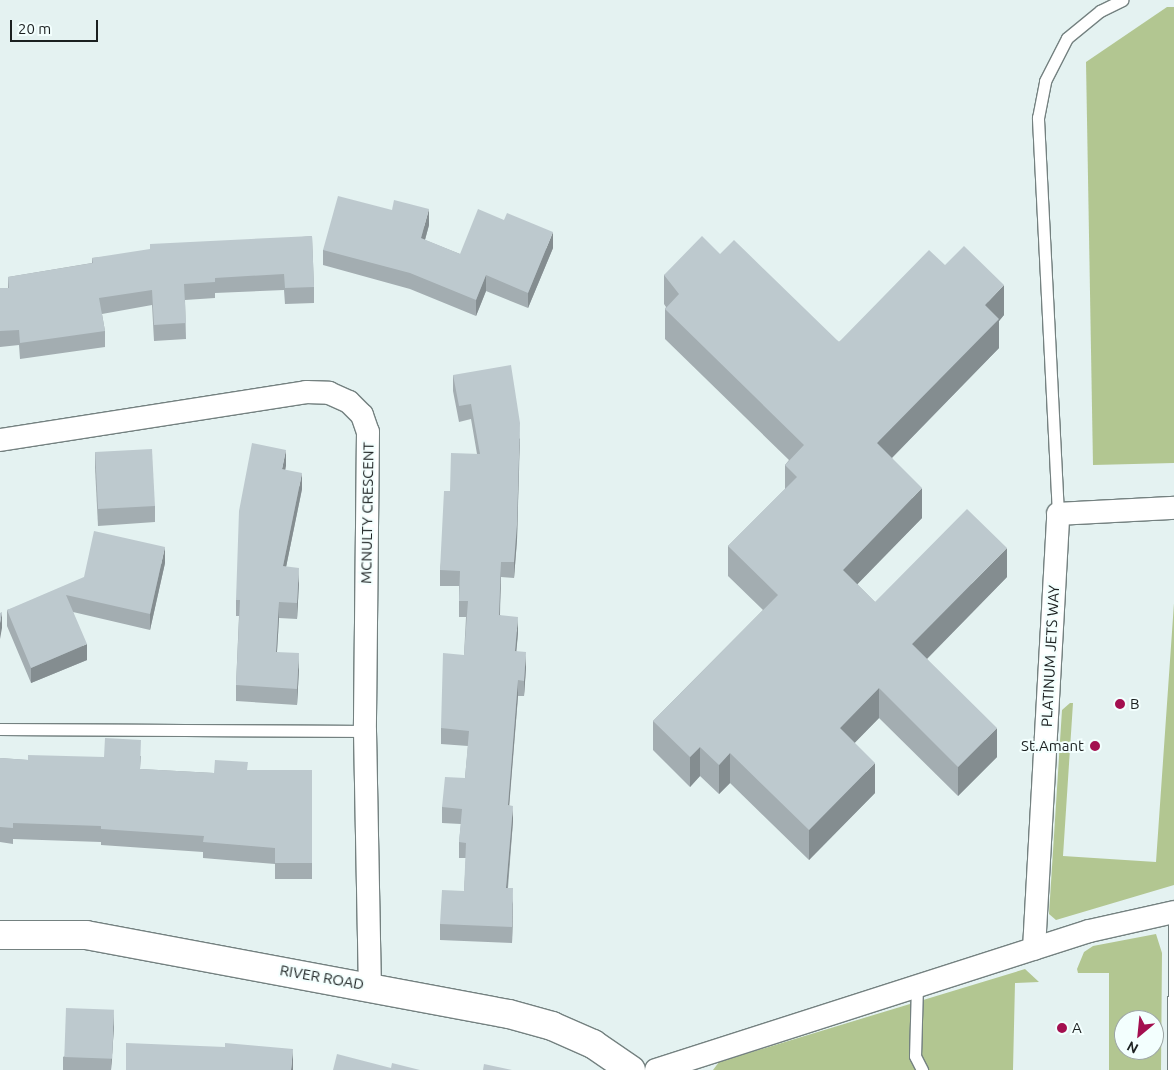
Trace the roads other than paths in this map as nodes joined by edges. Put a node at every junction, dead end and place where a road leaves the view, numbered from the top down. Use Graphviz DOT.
graph roads {
  1 [pos="1123,0"];
  2 [pos="0,440"];
  3 [pos="1174,508"];
  4 [pos="1058,514"];
  5 [pos="0,729"];
  6 [pos="366,731"];
  7 [pos="1174,912"];
  8 [pos="0,935"];
  9 [pos="1034,949"];
  10 [pos="370,985"];
  11 [pos="918,985"];
  12 [pos="631,1070"];
  13 [pos="656,1070"];
  14 [pos="922,1070"];
  15 [pos="1173,1070"];
  1 -- 4 [label="lane"];
  2 -- 6 [label="street, MCNULTY CRESCENT"];
  3 -- 4 [label="street"];
  4 -- 9 [label="street, PLATINUM JETS WAY"];
  5 -- 6 [label="lane"];
  6 -- 10 [label="street, MCNULTY CRESCENT"];
  7 -- 9 [label="street"];
  7 -- 15 [label="lane"];
  8 -- 10 [label="street, RIVER ROAD"];
  9 -- 11 [label="street"];
  10 -- 12 [label="street, RIVER ROAD"];
  11 -- 13 [label="street"];
  11 -- 14 [label="lane"];
}
